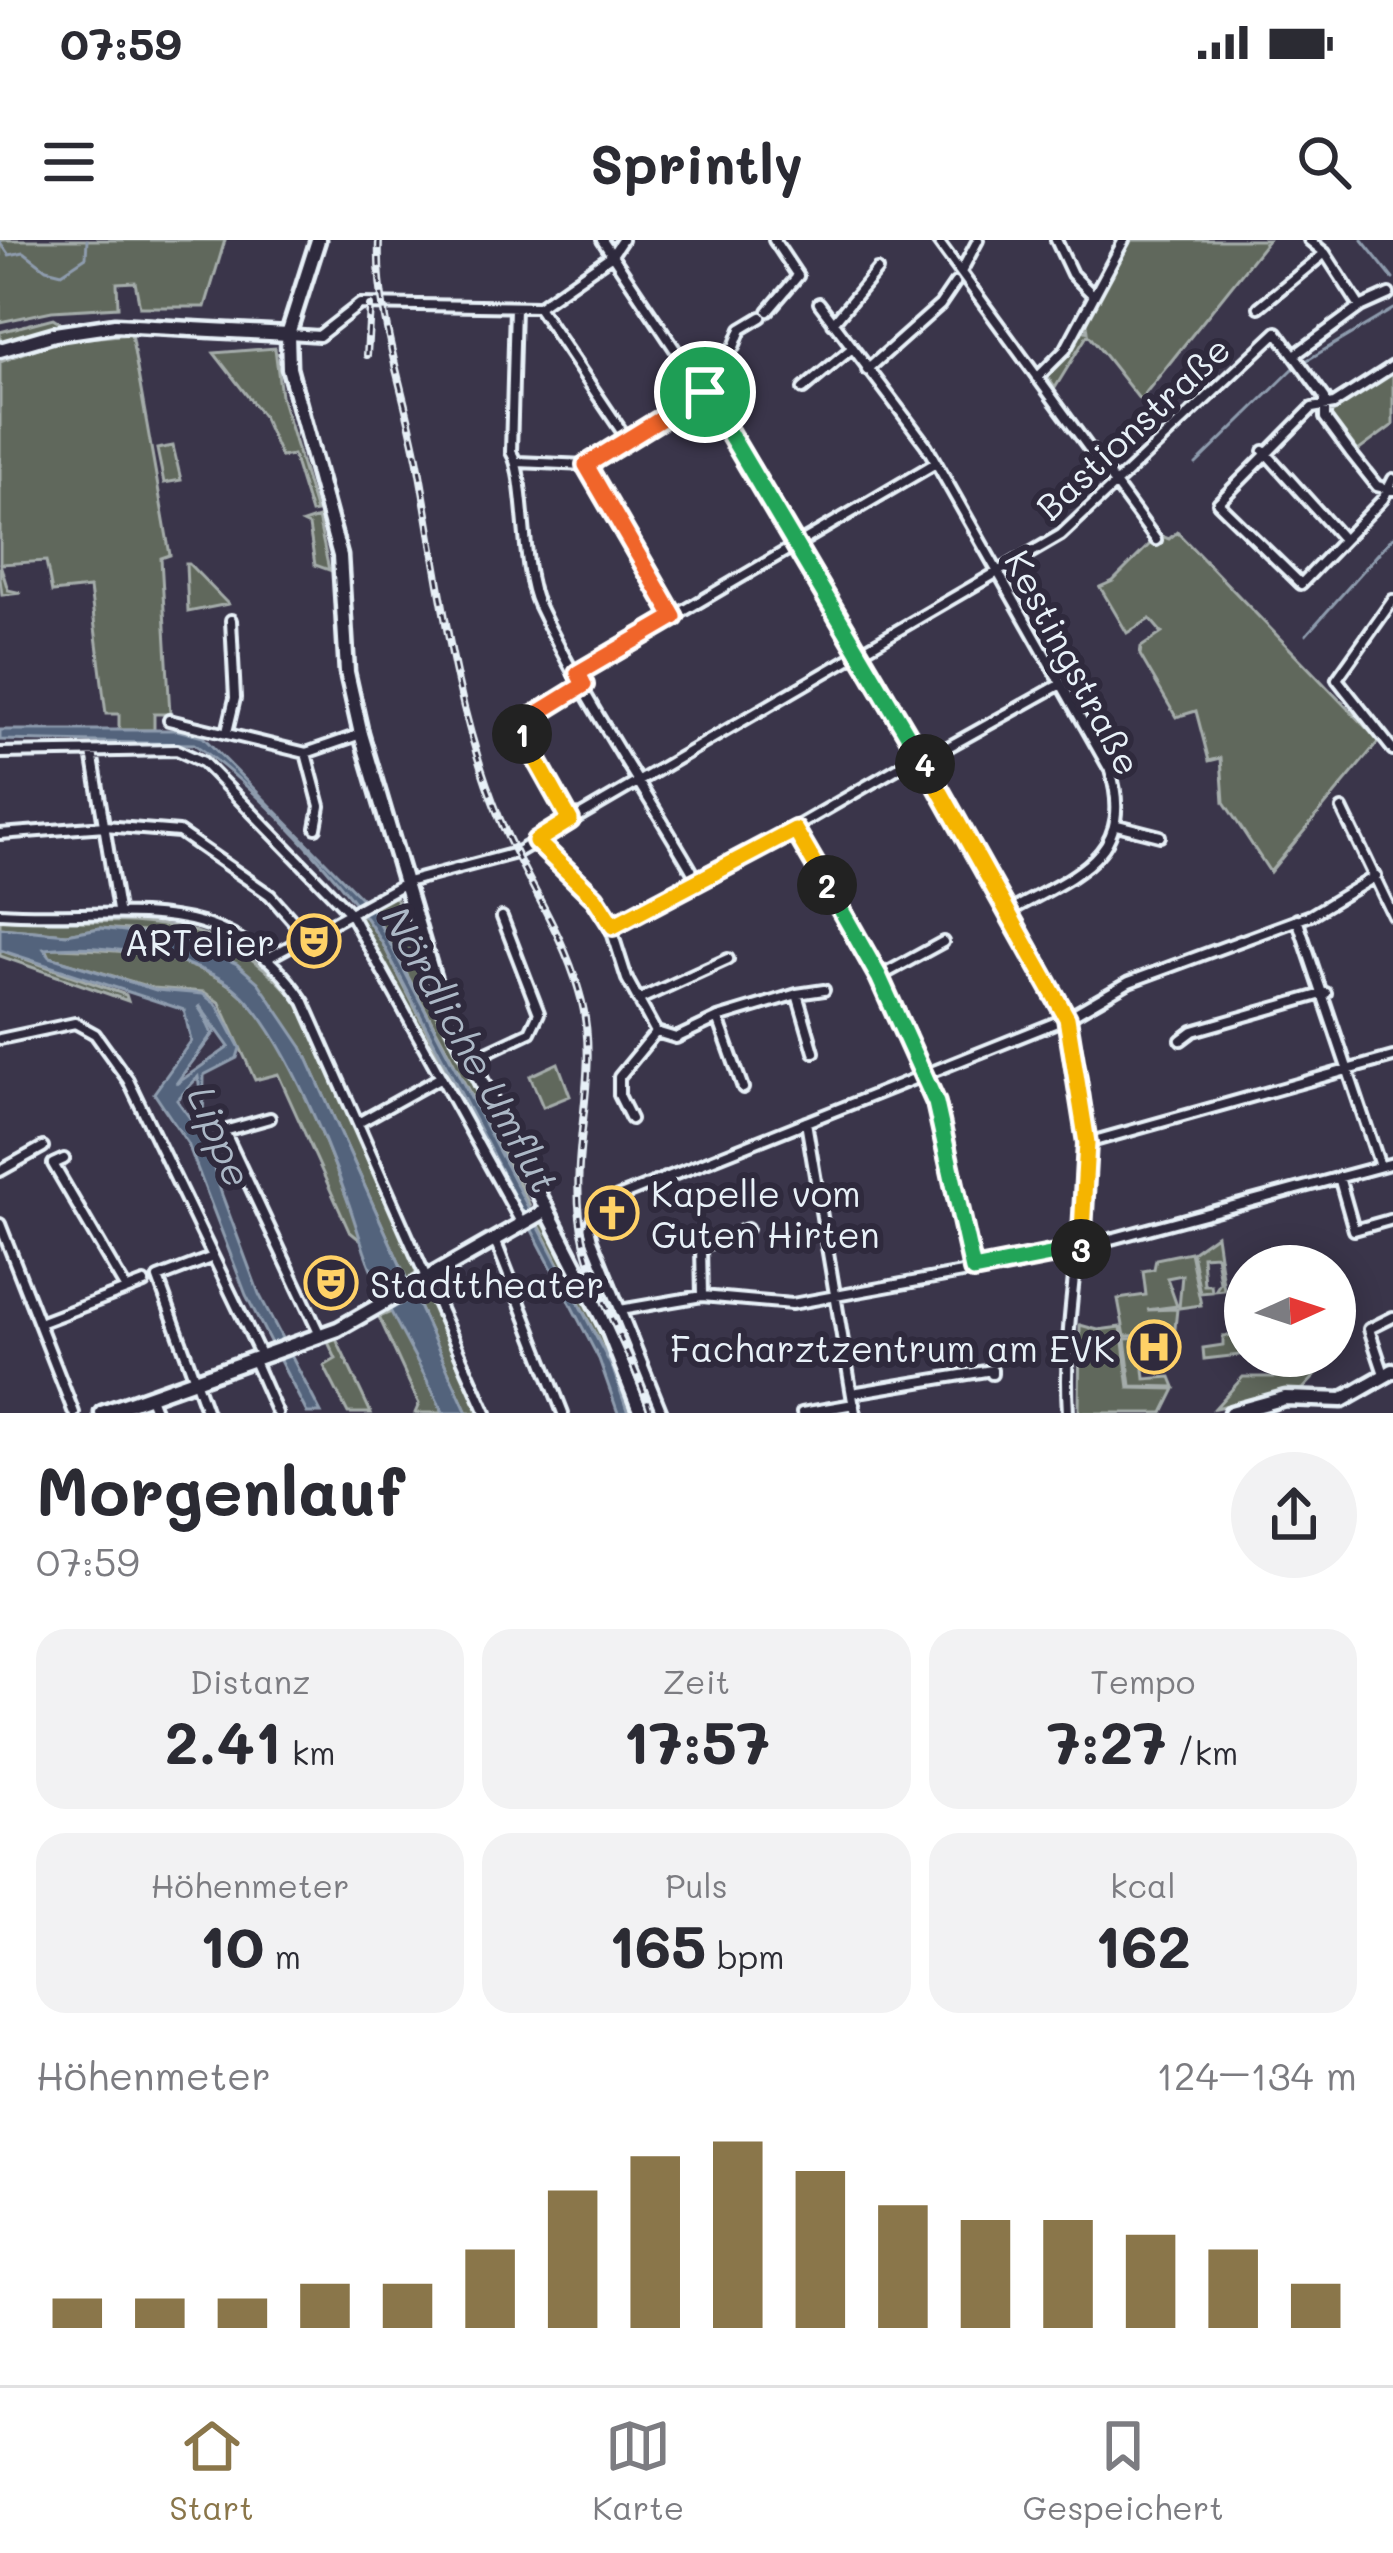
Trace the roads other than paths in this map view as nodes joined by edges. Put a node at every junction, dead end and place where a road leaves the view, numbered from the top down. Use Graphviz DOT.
graph roads {
  1 [pos="318,240"];
  2 [pos="602,240"];
  3 [pos="622,240"];
  4 [pos="774,240"];
  5 [pos="938,240"];
  6 [pos="978,240"];
  7 [pos="1056,240"];
  8 [pos="1124,240"];
  9 [pos="1309,240"];
  10 [pos="1325,254"];
  11 [pos="612,255"];
  12 [pos="877,270"];
  13 [pos="961,272"];
  14 [pos="955,283"];
  15 [pos="1389,293"];
  16 [pos="1093,295"];
  17 [pos="819,303"];
  18 [pos="538,307"];
  19 [pos="1258,307"];
  20 [pos="1360,307"];
  21 [pos="514,308"];
  22 [pos="832,323"];
  23 [pos="288,334"];
  24 [pos="851,349"];
  25 [pos="0,350"];
  26 [pos="1300,362"];
  27 [pos="1393,366"];
  28 [pos="867,370"];
  29 [pos="693,373"];
  30 [pos="1037,379"];
  31 [pos="803,389"];
  32 [pos="705,392"];
  33 [pos="1323,407"];
  34 [pos="627,440"];
  35 [pos="1264,451"];
  36 [pos="518,462"];
  37 [pos="934,464"];
  38 [pos="586,465"];
  39 [pos="1393,479"];
  40 [pos="1115,485"];
  41 [pos="1389,489"];
  42 [pos="1342,538"];
  43 [pos="1156,540"];
  44 [pos="798,544"];
  45 [pos="998,573"];
  46 [pos="1393,601"];
  47 [pos="674,617"];
  48 [pos="231,620"];
  49 [pos="860,651"];
  50 [pos="578,673"];
  51 [pos="1061,684"];
  52 [pos="584,685"];
  53 [pos="169,720"];
  54 [pos="1393,726"];
  55 [pos="227,732"];
  56 [pos="361,734"];
  57 [pos="1384,738"];
  58 [pos="1393,750"];
  59 [pos="92,752"];
  60 [pos="0,753"];
  61 [pos="306,753"];
  62 [pos="922,758"];
  63 [pos="640,779"];
  64 [pos="1342,809"];
  65 [pos="570,820"];
  66 [pos="1117,825"];
  67 [pos="105,826"];
  68 [pos="316,828"];
  69 [pos="795,830"];
  70 [pos="0,835"];
  71 [pos="1160,836"];
  72 [pos="536,841"];
  73 [pos="1376,876"];
  74 [pos="406,882"];
  75 [pos="699,883"];
  76 [pos="118,910"];
  77 [pos="353,912"];
  78 [pos="1010,912"];
  79 [pos="0,913"];
  80 [pos="1393,914"];
  81 [pos="502,917"];
  82 [pos="1298,919"];
  83 [pos="613,926"];
  84 [pos="306,936"];
  85 [pos="943,942"];
  86 [pos="266,959"];
  87 [pos="728,959"];
  88 [pos="879,977"];
  89 [pos="824,990"];
  90 [pos="1326,993"];
  91 [pos="797,994"];
  92 [pos="638,1000"];
  93 [pos="718,1018"];
  94 [pos="1067,1018"];
  95 [pos="656,1032"];
  96 [pos="0,1039"];
  97 [pos="1180,1040"];
  98 [pos="814,1052"];
  99 [pos="1393,1057"];
  100 [pos="468,1060"];
  101 [pos="1351,1069"];
  102 [pos="924,1076"];
  103 [pos="441,1077"];
  104 [pos="743,1088"];
  105 [pos="270,1118"];
  106 [pos="632,1119"];
  107 [pos="360,1122"];
  108 [pos="806,1122"];
  109 [pos="1087,1143"];
  110 [pos="43,1147"];
  111 [pos="64,1159"];
  112 [pos="1393,1163"];
  113 [pos="1380,1166"];
  114 [pos="0,1172"];
  115 [pos="1339,1177"];
  116 [pos="532,1218"];
  117 [pos="1393,1220"];
  118 [pos="0,1224"];
  119 [pos="747,1228"];
  120 [pos="495,1240"];
  121 [pos="1081,1249"];
  122 [pos="213,1257"];
  123 [pos="973,1270"];
  124 [pos="144,1283"];
  125 [pos="421,1284"];
  126 [pos="127,1289"];
  127 [pos="702,1296"];
  128 [pos="837,1297"];
  129 [pos="620,1310"];
  130 [pos="1393,1317"];
  131 [pos="42,1322"];
  132 [pos="320,1337"];
  133 [pos="263,1360"];
  134 [pos="1389,1372"];
  135 [pos="992,1374"];
  136 [pos="192,1377"];
  137 [pos="149,1393"];
  138 [pos="854,1404"];
  139 [pos="1344,1406"];
  140 [pos="74,1413"];
  141 [pos="102,1413"];
  142 [pos="156,1413"];
  143 [pos="207,1413"];
  144 [pos="277,1413"];
  145 [pos="486,1413"];
  146 [pos="562,1413"];
  147 [pos="641,1413"];
  148 [pos="662,1413"];
  149 [pos="802,1413"];
  150 [pos="1067,1413"];
  151 [pos="1231,1413"];
  1 -- 23 [label="main road"];
  2 -- 11 [label="street"];
  3 -- 11 [label="street"];
  4 -- 29 [label="street"];
  5 -- 13 [label="street"];
  6 -- 13 [label="street"];
  7 -- 16 [label="street"];
  8 -- 16 [label="street"];
  9 -- 10 [label="street"];
  10 -- 19 [label="street"];
  10 -- 20 [label="street"];
  11 -- 18 [label="street"];
  11 -- 29 [label="street"];
  12 -- 22 [label="street"];
  13 -- 30 [label="street"];
  14 -- 28 [label="street"];
  15 -- 20 [label="street"];
  16 -- 30 [label="street"];
  17 -- 22 [label="street, Kestingstraße"];
  18 -- 21 [label="street"];
  18 -- 34 [label="street"];
  20 -- 26 [label="street"];
  21 -- 23 [label="street"];
  21 -- 36 [label="street"];
  22 -- 24 [label="street, Kestingstraße"];
  23 -- 25 [label="main road"];
  23 -- 56 [label="main road"];
  24 -- 28 [label="street, Kestingstraße"];
  24 -- 31 [label="street"];
  26 -- 33 [label="street"];
  26 -- 40 [label="street, Bastionstraße"];
  27 -- 33 [label="street"];
  28 -- 37 [label="street, Kestingstraße"];
  29 -- 32 [label="street"];
  30 -- 40 [label="street"];
  32 -- 34 [label="street"];
  32 -- 44 [label="street"];
  33 -- 35 [label="street"];
  33 -- 41 [label="street"];
  34 -- 38 [label="street"];
  35 -- 42 [label="street"];
  35 -- 42 [label="street"];
  36 -- 38 [label="street"];
  36 -- 50 [label="street"];
  37 -- 44 [label="street"];
  37 -- 45 [label="street, Kestingstraße"];
  38 -- 47 [label="street"];
  39 -- 41 [label="street"];
  40 -- 43 [label="street"];
  40 -- 45 [label="street, Bastionstraße"];
  41 -- 42 [label="street"];
  44 -- 47 [label="street"];
  44 -- 49 [label="street"];
  45 -- 49 [label="street, Bastionstraße"];
  45 -- 51 [label="street, Kestingstraße"];
  46 -- 57 [label="street"];
  47 -- 50 [label="street"];
  48 -- 55 [label="street"];
  49 -- 62 [label="street"];
  49 -- 63 [label="street, Bastionstraße"];
  50 -- 52 [label="street"];
  51 -- 62 [label="street"];
  51 -- 66 [label="street, Kestingstraße"];
  52 -- 63 [label="street"];
  52 -- 65 [label="street"];
  53 -- 55 [label="street"];
  54 -- 57 [label="street"];
  55 -- 61 [label="street"];
  56 -- 61 [label="street"];
  56 -- 74 [label="main road"];
  57 -- 58 [label="street"];
  59 -- 60 [label="street"];
  59 -- 67 [label="street"];
  59 -- 77 [label="street"];
  61 -- 68 [label="street"];
  62 -- 69 [label="street"];
  62 -- 78 [label="street"];
  63 -- 65 [label="street, Bastionstraße"];
  63 -- 75 [label="street"];
  64 -- 73 [label="street"];
  65 -- 72 [label="street, Bastionstraße"];
  66 -- 71 [label="street, Kestingstraße"];
  66 -- 78 [label="street, Kestingstraße"];
  67 -- 70 [label="street"];
  67 -- 76 [label="street"];
  67 -- 84 [label="street"];
  69 -- 75 [label="street"];
  69 -- 88 [label="street"];
  72 -- 74 [label="street, Bastionstraße"];
  72 -- 83 [label="street"];
  73 -- 80 [label="street"];
  73 -- 82 [label="street"];
  74 -- 77 [label="street, Bastionstraße"];
  74 -- 100 [label="main road"];
  75 -- 83 [label="street"];
  76 -- 79 [label="street"];
  76 -- 86 [label="street"];
  77 -- 84 [label="street, Bastionstraße"];
  77 -- 103 [label="street"];
  78 -- 94 [label="street"];
  81 -- 100 [label="street"];
  82 -- 90 [label="street"];
  82 -- 94 [label="street"];
  83 -- 92 [label="street"];
  84 -- 86 [label="street, Bastionstraße"];
  85 -- 88 [label="street"];
  86 -- 107 [label="street"];
  87 -- 92 [label="street"];
  88 -- 102 [label="street"];
  89 -- 91 [label="street"];
  90 -- 97 [label="street"];
  90 -- 101 [label="street"];
  91 -- 93 [label="street"];
  91 -- 98 [label="street"];
  92 -- 95 [label="street"];
  93 -- 95 [label="street"];
  93 -- 104 [label="street"];
  94 -- 102 [label="street"];
  94 -- 109 [label="street"];
  95 -- 106 [label="street"];
  96 -- 122 [label="street"];
  99 -- 101 [label="street"];
  100 -- 116 [label="main road"];
  101 -- 109 [label="street"];
  101 -- 113 [label="street"];
  102 -- 108 [label="street"];
  102 -- 123 [label="street"];
  103 -- 107 [label="street"];
  103 -- 116 [label="street"];
  105 -- 132 [label="street"];
  107 -- 125 [label="street"];
  108 -- 128 [label="street"];
  108 -- 129 [label="street"];
  109 -- 121 [label="street"];
  110 -- 114 [label="street"];
  111 -- 126 [label="street"];
  112 -- 113 [label="street"];
  113 -- 115 [label="street"];
  115 -- 117 [label="street"];
  115 -- 121 [label="street"];
  116 -- 120 [label="main road"];
  116 -- 147 [label="main road"];
  118 -- 131 [label="street"];
  119 -- 127 [label="street"];
  120 -- 125 [label="main road"];
  120 -- 146 [label="street"];
  121 -- 123 [label="street"];
  121 -- 150 [label="street"];
  122 -- 133 [label="street"];
  122 -- 136 [label="street"];
  123 -- 128 [label="street"];
  124 -- 126 [label="street"];
  125 -- 132 [label="main road"];
  125 -- 145 [label="street"];
  126 -- 131 [label="street"];
  127 -- 128 [label="street"];
  127 -- 129 [label="street"];
  128 -- 138 [label="street"];
  129 -- 148 [label="street"];
  130 -- 134 [label="street"];
  131 -- 140 [label="street"];
  132 -- 133 [label="main road"];
  133 -- 136 [label="main road"];
  133 -- 144 [label="street"];
  134 -- 139 [label="main road"];
  135 -- 138 [label="street"];
  136 -- 137 [label="main road"];
  136 -- 143 [label="street"];
  137 -- 141 [label="main road"];
  137 -- 142 [label="street"];
  138 -- 149 [label="street"];
  139 -- 151 [label="main road"];
}
